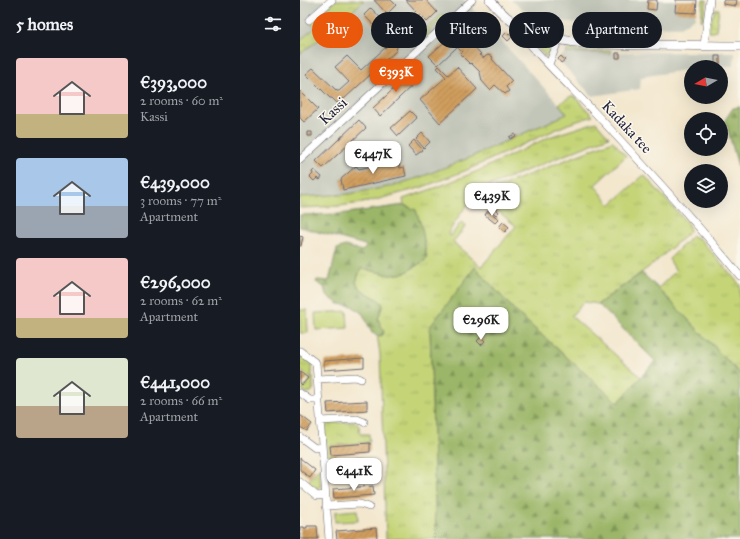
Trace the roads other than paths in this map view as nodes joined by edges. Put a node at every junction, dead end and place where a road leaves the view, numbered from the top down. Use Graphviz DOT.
graph roads {
  1 [pos="332,0"];
  2 [pos="472,0"];
  3 [pos="490,0"];
  4 [pos="710,0"];
  5 [pos="509,19"];
  6 [pos="309,20"];
  7 [pos="564,40"];
  8 [pos="704,46"];
  9 [pos="740,46"];
  10 [pos="534,48"];
  11 [pos="555,48"];
  12 [pos="549,64"];
  13 [pos="300,160"];
  14 [pos="740,276"];
  15 [pos="300,350"];
  16 [pos="317,379"];
  17 [pos="361,379"];
  18 [pos="300,393"];
  19 [pos="318,400"];
  20 [pos="320,421"];
  21 [pos="364,422"];
  22 [pos="300,437"];
  23 [pos="322,447"];
  24 [pos="323,464"];
  25 [pos="367,464"];
  26 [pos="300,482"];
  27 [pos="326,495"];
  28 [pos="326,506"];
  29 [pos="369,507"];
  30 [pos="329,539"];
  1 -- 6 [label="street"];
  2 -- 13 [label="street, Kassi"];
  3 -- 5 [label="main road, Kadaka tee"];
  4 -- 8 [label="street"];
  7 -- 8 [label="main road"];
  8 -- 9 [label="main road"];
  10 -- 12 [label="street, Kadaka tee"];
  11 -- 12 [label="street"];
  12 -- 14 [label="street, Kadaka tee"];
  15 -- 16 [label="street"];
  16 -- 17 [label="street"];
  16 -- 19 [label="street"];
  18 -- 19 [label="street"];
  19 -- 20 [label="street"];
  20 -- 21 [label="street"];
  20 -- 23 [label="street"];
  22 -- 23 [label="street"];
  23 -- 24 [label="street"];
  24 -- 25 [label="street"];
  24 -- 27 [label="street"];
  26 -- 27 [label="street"];
  27 -- 28 [label="street"];
  28 -- 29 [label="street"];
  28 -- 30 [label="street"];
}
